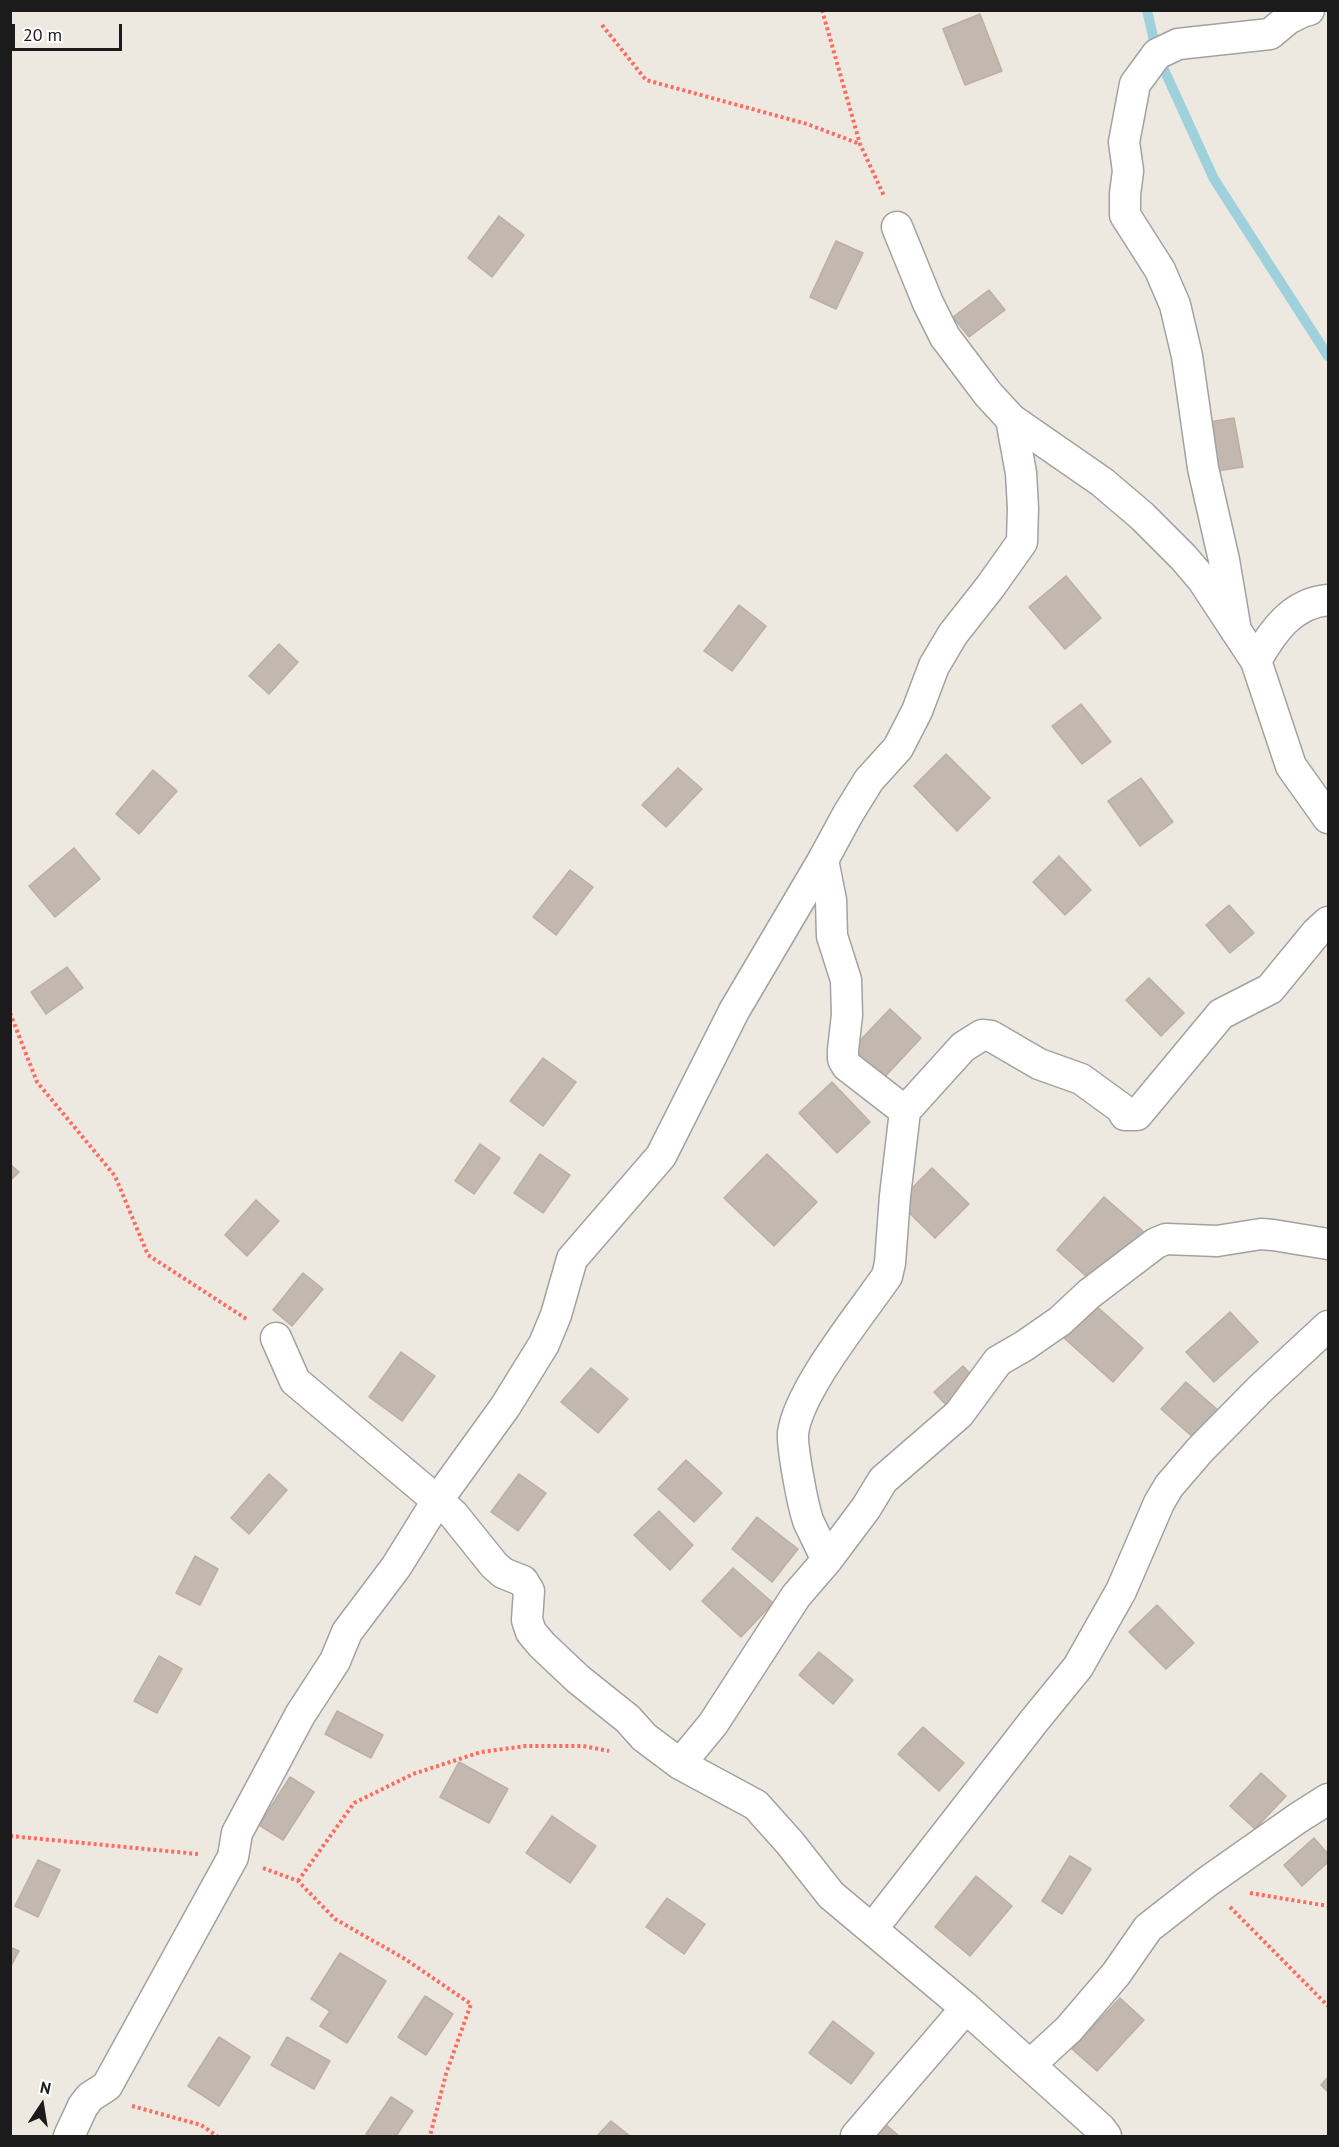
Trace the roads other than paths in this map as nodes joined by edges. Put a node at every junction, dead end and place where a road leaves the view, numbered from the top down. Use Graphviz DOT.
graph roads {
  1 [pos="1309,10"];
  2 [pos="897,227"];
  3 [pos="1011,419"];
  4 [pos="1329,600"];
  5 [pos="1236,631"];
  6 [pos="1256,661"];
  7 [pos="1329,818"];
  8 [pos="824,860"];
  9 [pos="1329,922"];
  10 [pos="905,1111"];
  11 [pos="1329,1244"];
  12 [pos="1329,1326"];
  13 [pos="276,1338"];
  14 [pos="437,1501"];
  15 [pos="827,1560"];
  16 [pos="680,1764"];
  17 [pos="1329,1799"];
  18 [pos="873,1928"];
  19 [pos="966,2008"];
  20 [pos="1030,2065"];
  21 [pos="69,2136"];
  22 [pos="856,2136"];
  23 [pos="1106,2136"];
  1 -- 5 [label="street"];
  2 -- 3 [label="street"];
  3 -- 5 [label="street"];
  3 -- 8 [label="street"];
  4 -- 6 [label="street"];
  5 -- 6 [label="street"];
  6 -- 7 [label="street"];
  8 -- 10 [label="street"];
  8 -- 14 [label="street"];
  9 -- 10 [label="street"];
  10 -- 15 [label="street"];
  11 -- 15 [label="street"];
  12 -- 18 [label="street"];
  13 -- 14 [label="street"];
  14 -- 16 [label="street"];
  14 -- 21 [label="street"];
  15 -- 16 [label="street"];
  16 -- 18 [label="street"];
  17 -- 20 [label="street"];
  18 -- 19 [label="street"];
  19 -- 20 [label="street"];
  19 -- 22 [label="street"];
  20 -- 23 [label="street"];
}
